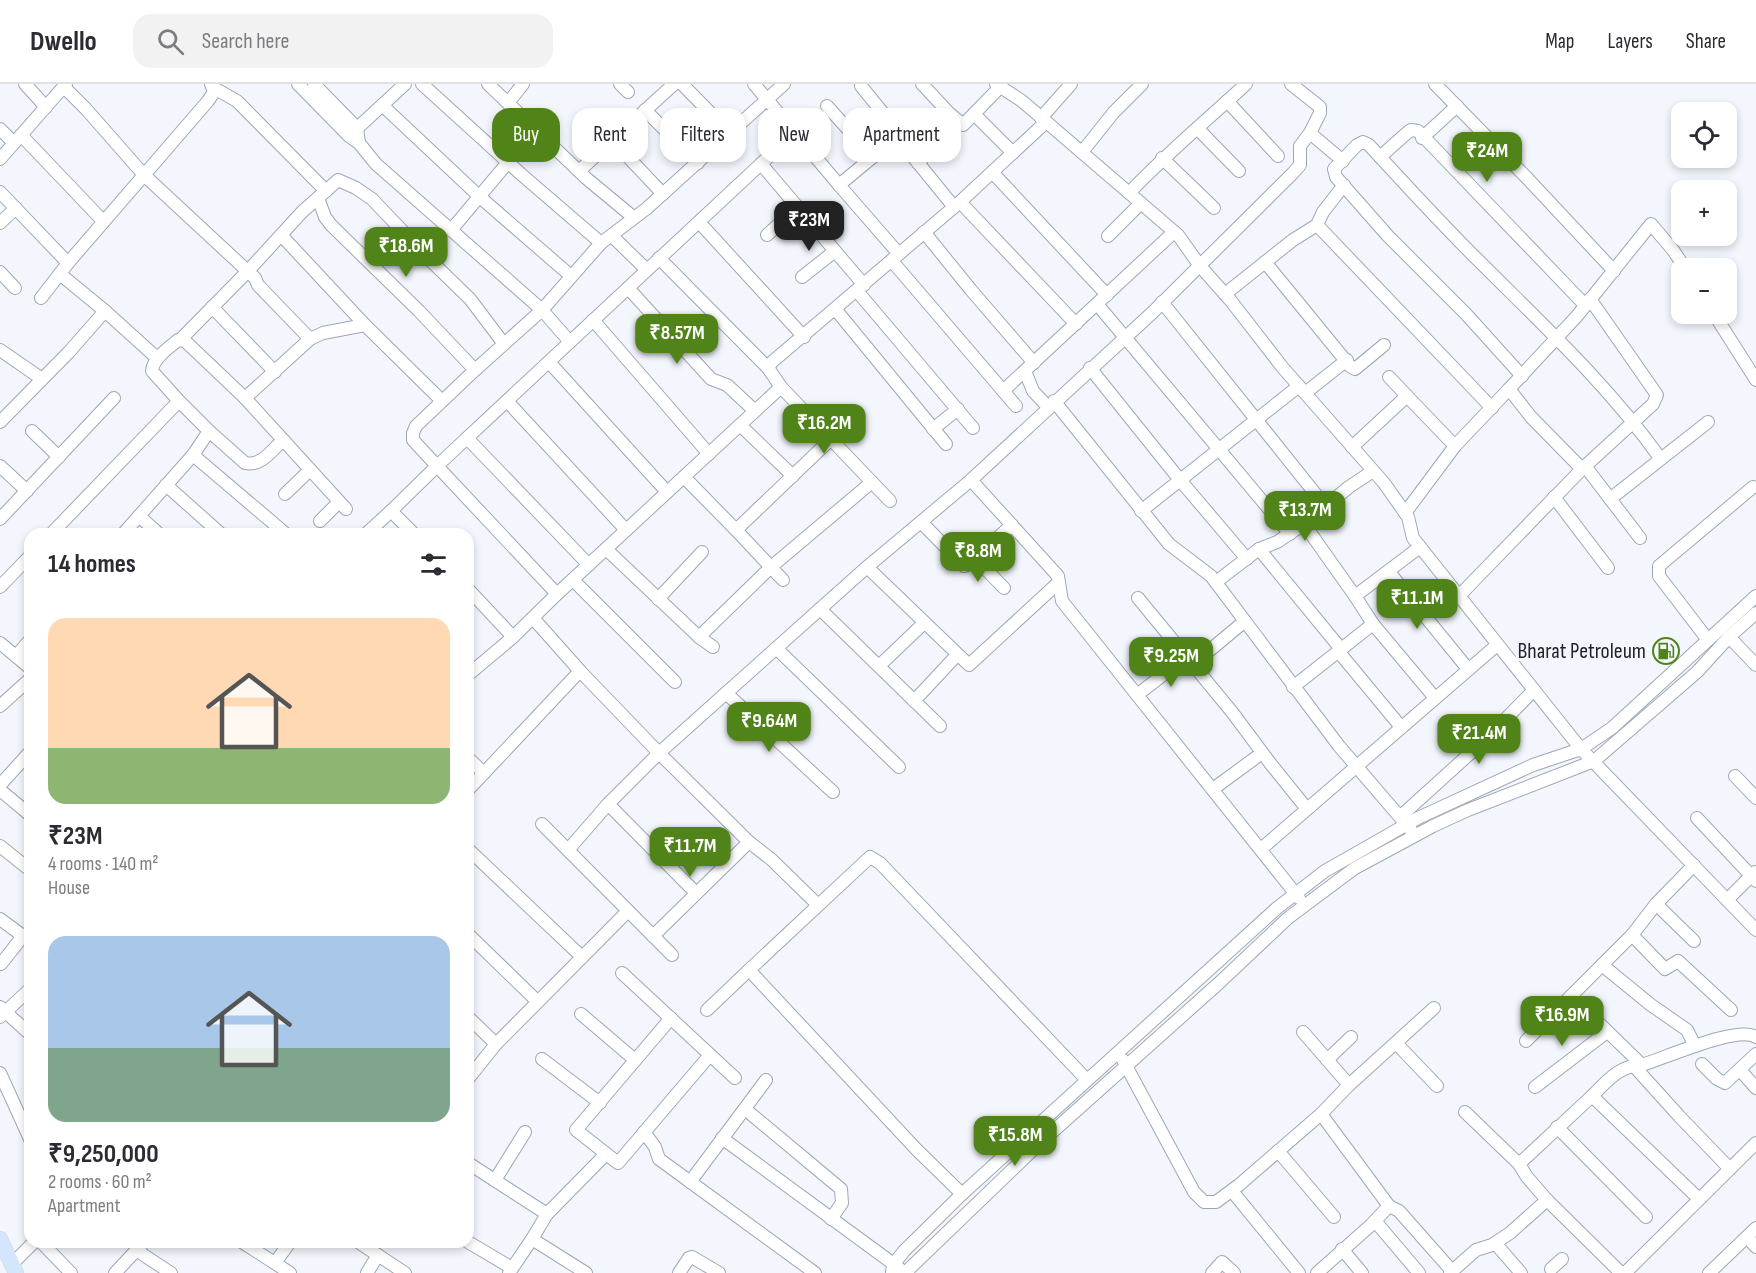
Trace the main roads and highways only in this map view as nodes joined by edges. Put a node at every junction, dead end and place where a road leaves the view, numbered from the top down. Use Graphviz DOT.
graph roads {
  1 [pos="0,1239"];
  2 [pos="14,1269"];
  1 -- 2 [label="main road"];
}
